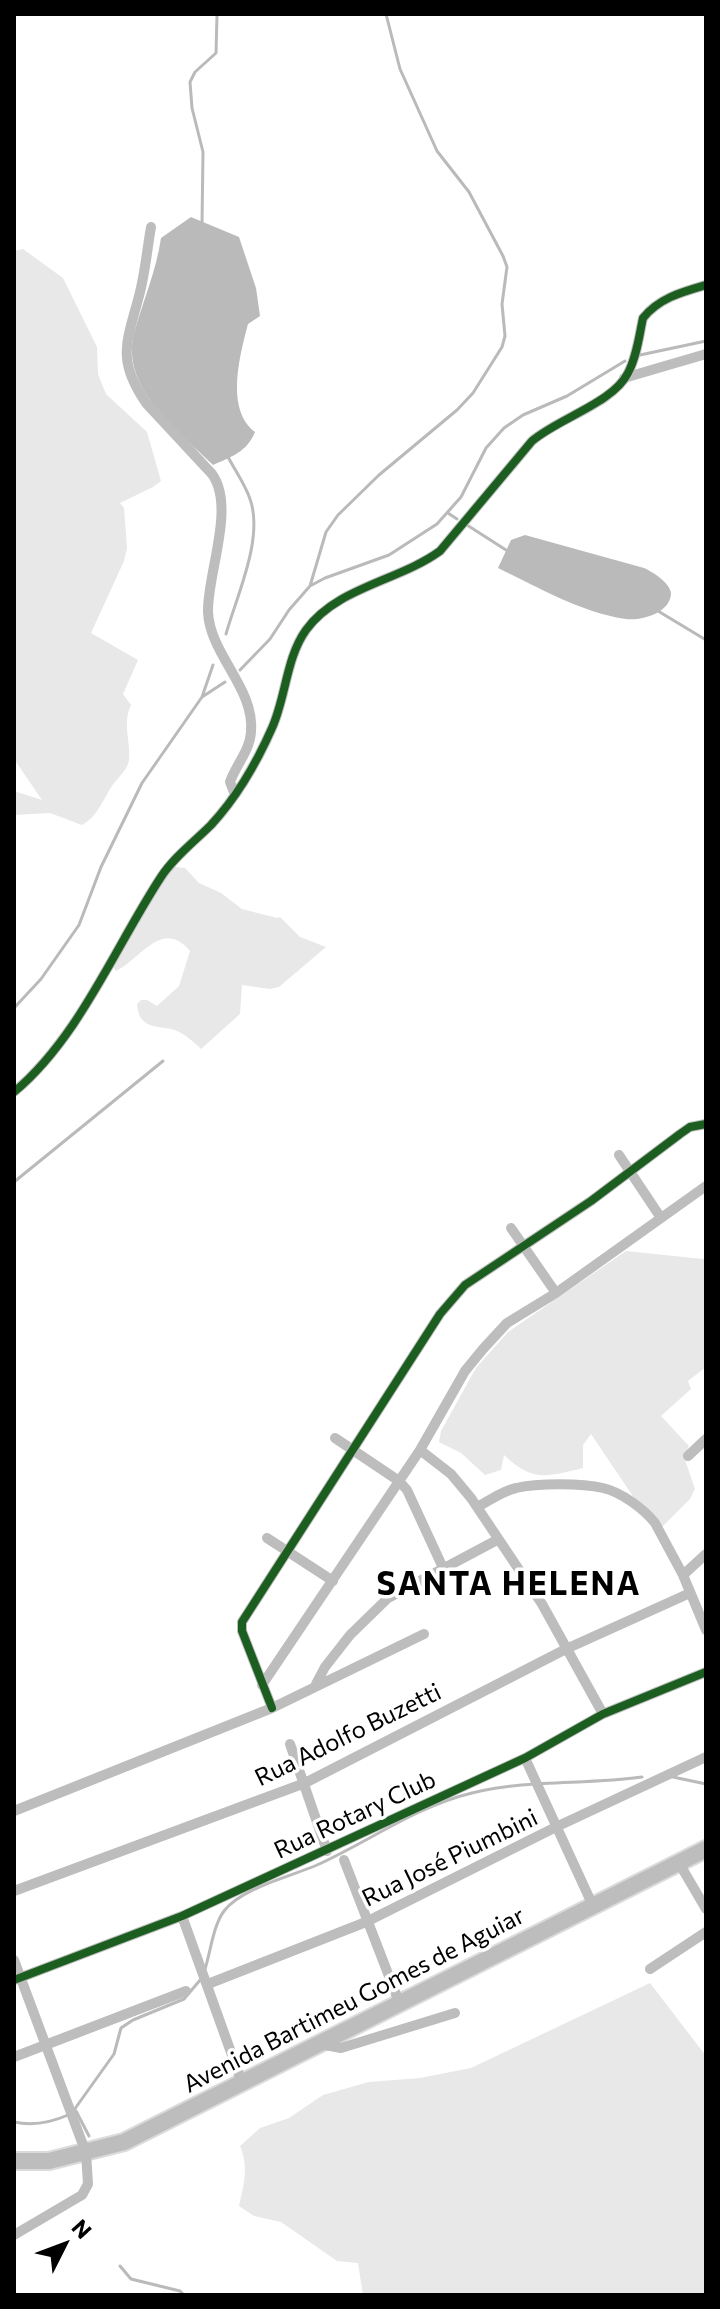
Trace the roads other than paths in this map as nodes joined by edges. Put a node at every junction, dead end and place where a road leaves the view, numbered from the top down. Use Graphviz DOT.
graph roads {
  1 [pos="151,227"];
  2 [pos="706,285"];
  3 [pos="706,354"];
  4 [pos="624,378"];
  5 [pos="235,795"];
  6 [pos="14,1092"];
  7 [pos="706,1124"];
  8 [pos="619,1155"];
  9 [pos="632,1172"];
  10 [pos="706,1186"];
  11 [pos="661,1218"];
  12 [pos="511,1228"];
  13 [pos="524,1247"];
  14 [pos="556,1293"];
  15 [pos="335,1438"];
  16 [pos="706,1439"];
  17 [pos="353,1450"];
  18 [pos="420,1450"];
  19 [pos="688,1456"];
  20 [pos="399,1481"];
  21 [pos="477,1507"];
  22 [pos="267,1538"];
  23 [pos="497,1540"];
  24 [pos="287,1552"];
  25 [pos="706,1554"];
  26 [pos="444,1570"];
  27 [pos="683,1575"];
  28 [pos="333,1581"];
  29 [pos="690,1593"];
  30 [pos="706,1630"];
  31 [pos="424,1634"];
  32 [pos="566,1649"];
  33 [pos="706,1672"];
  34 [pos="316,1684"];
  35 [pos="262,1685"];
  36 [pos="272,1708"];
  37 [pos="603,1714"];
  38 [pos="290,1744"];
  39 [pos="706,1757"];
  40 [pos="525,1758"];
  41 [pos="305,1783"];
  42 [pos="14,1799"];
  43 [pos="27,1806"];
  44 [pos="14,1811"];
  45 [pos="556,1827"];
  46 [pos="706,1849"];
  47 [pos="327,1851"];
  48 [pos="344,1860"];
  49 [pos="679,1863"];
  50 [pos="14,1891"];
  51 [pos="593,1906"];
  52 [pos="706,1909"];
  53 [pos="182,1916"];
  54 [pos="366,1922"];
  55 [pos="706,1932"];
  56 [pos="14,1960"];
  57 [pos="650,1969"];
  58 [pos="17,1979"];
  59 [pos="206,1979"];
  60 [pos="186,1991"];
  61 [pos="399,2002"];
  62 [pos="455,2013"];
  63 [pos="320,2044"];
  64 [pos="46,2045"];
  65 [pos="14,2057"];
  66 [pos="242,2083"];
  67 [pos="86,2153"];
  68 [pos="14,2161"];
  69 [pos="14,2235"];
  1 -- 5 [label="street"];
  2 -- 4 [label="street"];
  3 -- 4 [label="street"];
  4 -- 5 [label="street"];
  5 -- 6 [label="street"];
  7 -- 9 [label="street"];
  8 -- 9 [label="street"];
  9 -- 11 [label="street"];
  9 -- 13 [label="street"];
  10 -- 11 [label="street"];
  11 -- 14 [label="street"];
  12 -- 13 [label="street"];
  13 -- 14 [label="street"];
  13 -- 17 [label="street"];
  14 -- 18 [label="street"];
  15 -- 17 [label="street"];
  16 -- 19 [label="street"];
  17 -- 20 [label="street"];
  17 -- 24 [label="street"];
  18 -- 20 [label="street"];
  18 -- 21 [label="street"];
  20 -- 26 [label="street"];
  20 -- 28 [label="street"];
  21 -- 23 [label="street"];
  21 -- 27 [label="street"];
  22 -- 24 [label="street"];
  23 -- 26 [label="street"];
  23 -- 32 [label="street"];
  24 -- 28 [label="street"];
  24 -- 35 [label="street"];
  25 -- 27 [label="street"];
  26 -- 34 [label="street"];
  27 -- 29 [label="street"];
  28 -- 35 [label="street"];
  29 -- 30 [label="street"];
  29 -- 32 [label="street, Rua Adolfo Buzetti"];
  31 -- 34 [label="street"];
  32 -- 37 [label="street"];
  32 -- 41 [label="street, Rua Adolfo Buzetti"];
  33 -- 37 [label="street, Rua Rotary Club"];
  34 -- 36 [label="street"];
  35 -- 36 [label="street"];
  36 -- 43 [label="street"];
  37 -- 40 [label="street, Rua Rotary Club"];
  38 -- 41 [label="street"];
  39 -- 45 [label="street, Rua José Piumbini"];
  40 -- 45 [label="street"];
  40 -- 47 [label="street, Rua Rotary Club"];
  41 -- 47 [label="street"];
  41 -- 50 [label="street, Rua Adolfo Buzetti"];
  42 -- 43 [label="street"];
  43 -- 44 [label="street"];
  45 -- 51 [label="street"];
  45 -- 54 [label="street, Rua José Piumbini"];
  46 -- 49 [label="main road, Avenida Bartimeu Gomes de Aguiar"];
  47 -- 53 [label="street, Rua Rotary Club"];
  48 -- 54 [label="street"];
  49 -- 51 [label="main road, Avenida Bartimeu Gomes de Aguiar"];
  49 -- 52 [label="street"];
  51 -- 61 [label="main road, Avenida Bartimeu Gomes de Aguiar"];
  53 -- 58 [label="street, Rua Rotary Club"];
  53 -- 59 [label="street"];
  54 -- 59 [label="street, Rua José Piumbini"];
  54 -- 61 [label="street"];
  55 -- 57 [label="street"];
  56 -- 58 [label="street"];
  58 -- 64 [label="street"];
  59 -- 66 [label="street"];
  60 -- 64 [label="street"];
  61 -- 63 [label="main road, Avenida Bartimeu Gomes de Aguiar"];
  62 -- 63 [label="street"];
  63 -- 66 [label="main road, Avenida Bartimeu Gomes de Aguiar"];
  64 -- 65 [label="street"];
  64 -- 67 [label="street"];
  66 -- 67 [label="main road, Avenida Bartimeu Gomes de Aguiar"];
  67 -- 68 [label="main road, Avenida Bartimeu Gomes de Aguiar"];
  67 -- 69 [label="street"];
}
